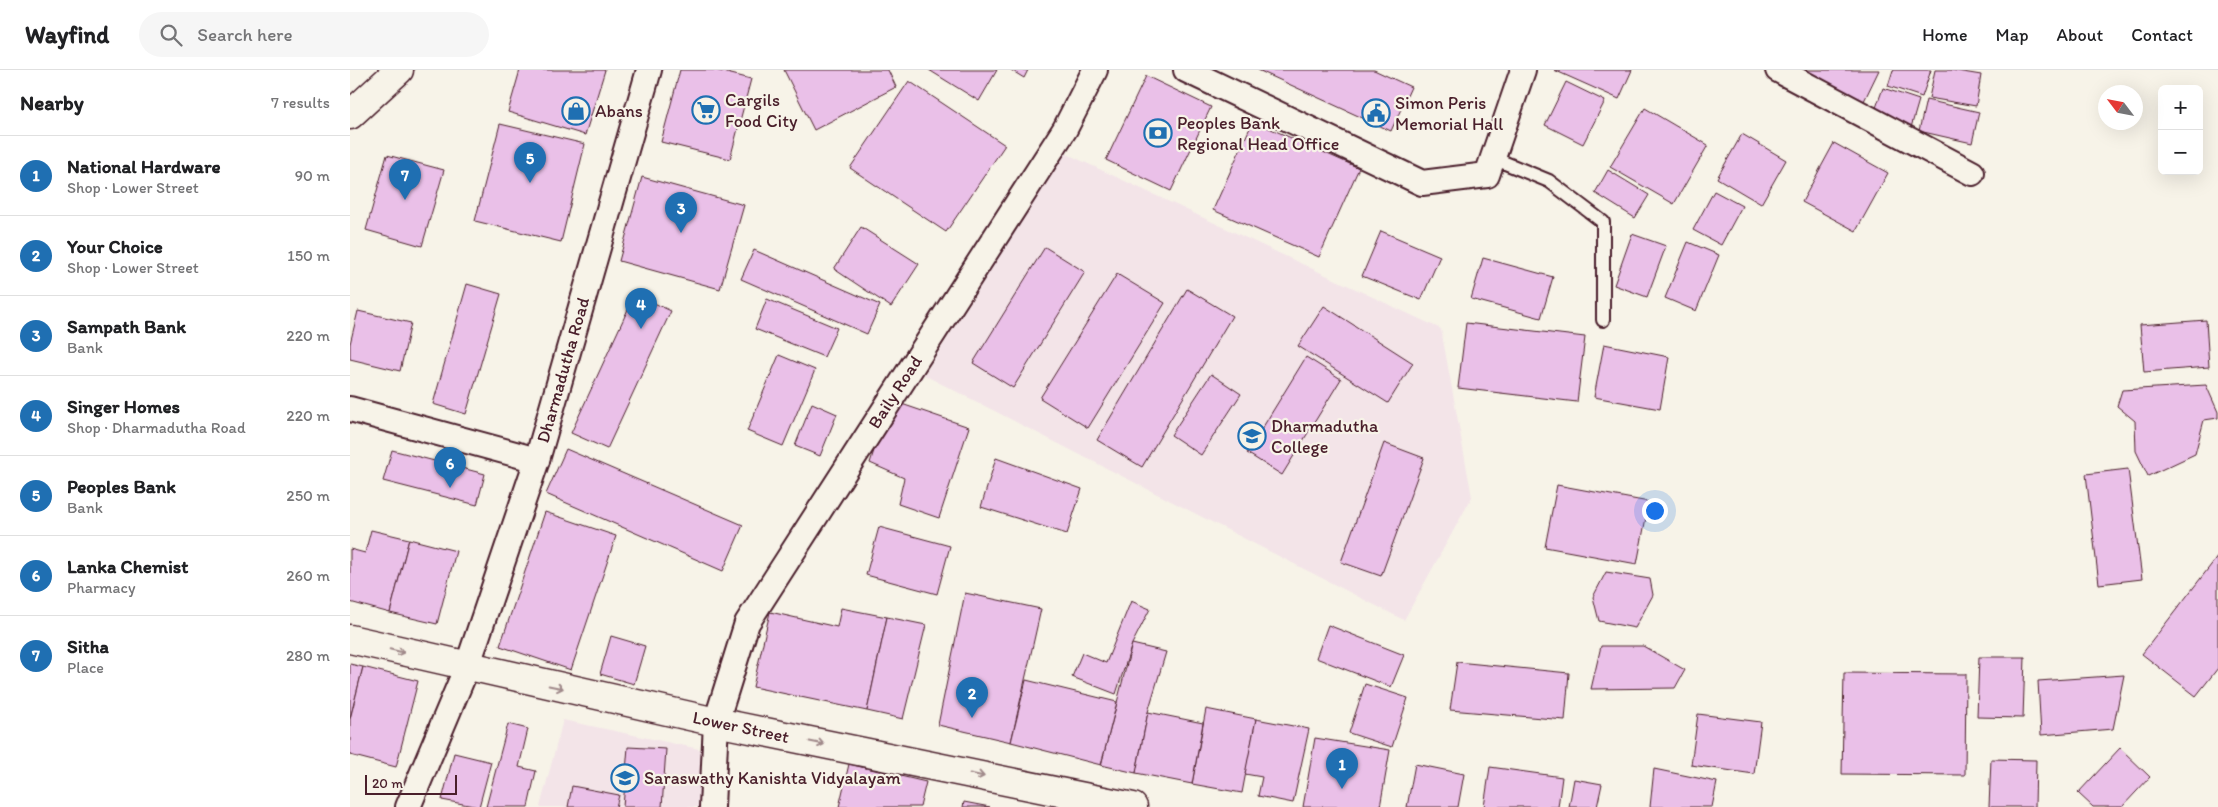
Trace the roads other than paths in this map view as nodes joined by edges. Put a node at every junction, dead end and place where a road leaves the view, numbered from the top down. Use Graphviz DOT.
graph roads {
  1 [pos="398,70"];
  2 [pos="649,70"];
  3 [pos="1095,70"];
  4 [pos="1186,70"];
  5 [pos="1524,70"];
  6 [pos="1778,70"];
  7 [pos="350,115"];
  8 [pos="1493,158"];
  9 [pos="1972,173"];
  10 [pos="1603,320"];
  11 [pos="350,409"];
  12 [pos="538,460"];
  13 [pos="350,640"];
  14 [pos="467,667"];
  15 [pos="716,722"];
  16 [pos="408,807"];
  17 [pos="712,807"];
  18 [pos="1134,807"];
  1 -- 7 [label="main road"];
  2 -- 12 [label="street, Dharmadutha Road"];
  3 -- 15 [label="street, Baily Road"];
  4 -- 8 [label="street"];
  5 -- 8 [label="street"];
  6 -- 9 [label="street"];
  8 -- 10 [label="lane"];
  11 -- 12 [label="street"];
  12 -- 14 [label="street, Dharmadutha Road"];
  13 -- 14 [label="main road, Lower Street, one-way"];
  14 -- 15 [label="main road, Lower Street, one-way"];
  14 -- 16 [label="street, Dharmadutha Road"];
  15 -- 17 [label="street, Baily Road"];
  15 -- 18 [label="main road, Lower Street, one-way"];
}
